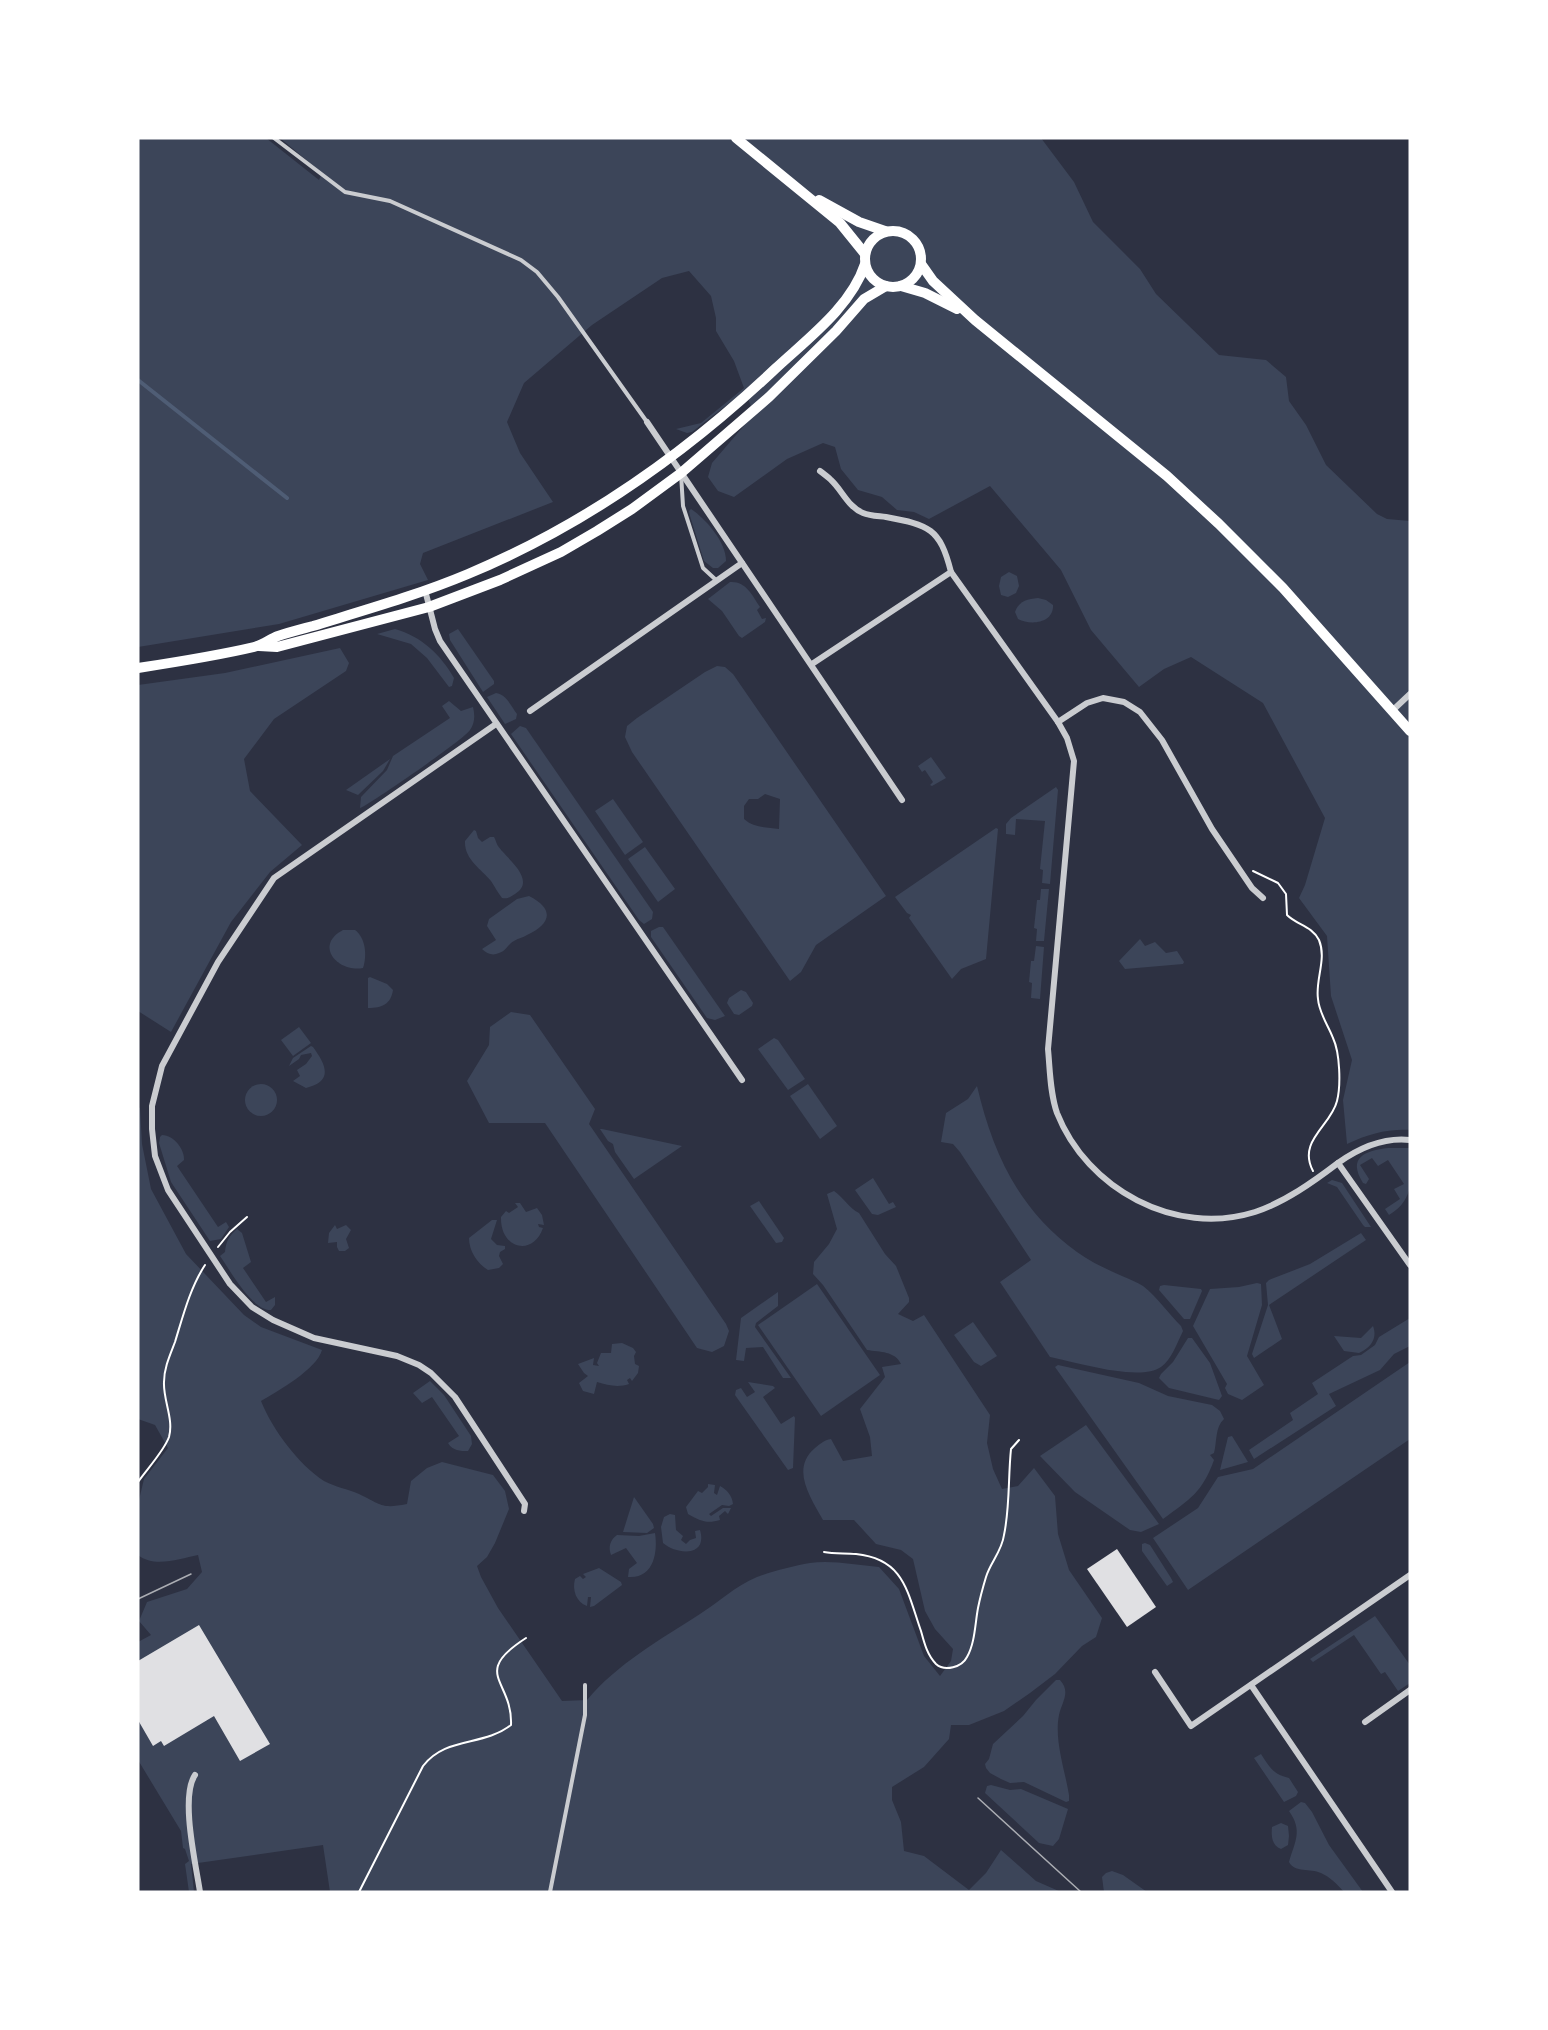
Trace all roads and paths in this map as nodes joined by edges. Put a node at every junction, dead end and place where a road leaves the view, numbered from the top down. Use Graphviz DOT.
graph roads {
  1 [pos="274,138"];
  2 [pos="736,138"];
  3 [pos="798,188"];
  4 [pos="885,231"];
  5 [pos="865,259"];
  6 [pos="921,264"];
  7 [pos="886,286"];
  8 [pos="900,286"];
  9 [pos="975,320"];
  10 [pos="646,422"];
  11 [pos="671,458"];
  12 [pos="820,471"];
  13 [pos="681,473"];
  14 [pos="742,564"];
  15 [pos="951,572"];
  16 [pos="718,581"];
  17 [pos="425,590"];
  18 [pos="429,607"];
  19 [pos="257,646"];
  20 [pos="812,664"];
  21 [pos="138,668"];
  22 [pos="1410,694"];
  23 [pos="1393,710"];
  24 [pos="530,711"];
  25 [pos="1058,722"];
  26 [pos="496,724"];
  27 [pos="1410,731"];
  28 [pos="902,800"];
  29 [pos="1252,871"];
  30 [pos="1263,898"];
  31 [pos="742,1080"];
  32 [pos="1410,1140"];
  33 [pos="1338,1163"];
  34 [pos="1316,1179"];
  35 [pos="247,1216"];
  36 [pos="218,1247"];
  37 [pos="205,1265"];
  38 [pos="1410,1265"];
  39 [pos="1019,1440"];
  40 [pos="138,1482"];
  41 [pos="524,1511"];
  42 [pos="824,1552"];
  43 [pos="1410,1575"];
  44 [pos="526,1638"];
  45 [pos="1155,1672"];
  46 [pos="585,1684"];
  47 [pos="1251,1685"];
  48 [pos="1410,1690"];
  49 [pos="1365,1722"];
  50 [pos="195,1775"];
  51 [pos="200,1892"];
  52 [pos="358,1892"];
  53 [pos="550,1892"];
  54 [pos="1392,1892"];
  1 -- 10 [label="lane"];
  2 -- 3 [label="main road"];
  3 -- 4 [label="main road"];
  3 -- 5 [label="main road"];
  4 -- 5 [label="main road"];
  4 -- 6 [label="main road"];
  5 -- 7 [label="main road"];
  5 -- 11 [label="main road"];
  6 -- 8 [label="main road"];
  6 -- 9 [label="main road"];
  7 -- 8 [label="main road"];
  7 -- 13 [label="main road"];
  8 -- 9 [label="main road"];
  9 -- 23 [label="main road"];
  10 -- 11 [label="street"];
  11 -- 13 [label="street"];
  11 -- 17 [label="main road"];
  12 -- 15 [label="street"];
  13 -- 14 [label="street"];
  13 -- 16 [label="lane"];
  13 -- 18 [label="main road"];
  14 -- 16 [label="street"];
  14 -- 20 [label="street"];
  15 -- 20 [label="street"];
  15 -- 25 [label="street"];
  16 -- 24 [label="street"];
  17 -- 18 [label="street"];
  17 -- 19 [label="main road"];
  18 -- 19 [label="main road"];
  18 -- 26 [label="street"];
  19 -- 21 [label="main road"];
  20 -- 28 [label="street"];
  22 -- 23 [label="street"];
  23 -- 27 [label="main road"];
  25 -- 30 [label="street"];
  25 -- 34 [label="street"];
  26 -- 31 [label="street"];
  26 -- 41 [label="street"];
  29 -- 34 [label="path"];
  32 -- 33 [label="street"];
  33 -- 34 [label="street"];
  33 -- 38 [label="street"];
  35 -- 36 [label="path"];
  37 -- 40 [label="path"];
  39 -- 42 [label="path"];
  43 -- 47 [label="street"];
  44 -- 52 [label="path"];
  45 -- 47 [label="street"];
  46 -- 53 [label="lane"];
  47 -- 54 [label="street"];
  48 -- 49 [label="street"];
  50 -- 51 [label="street"];
}
